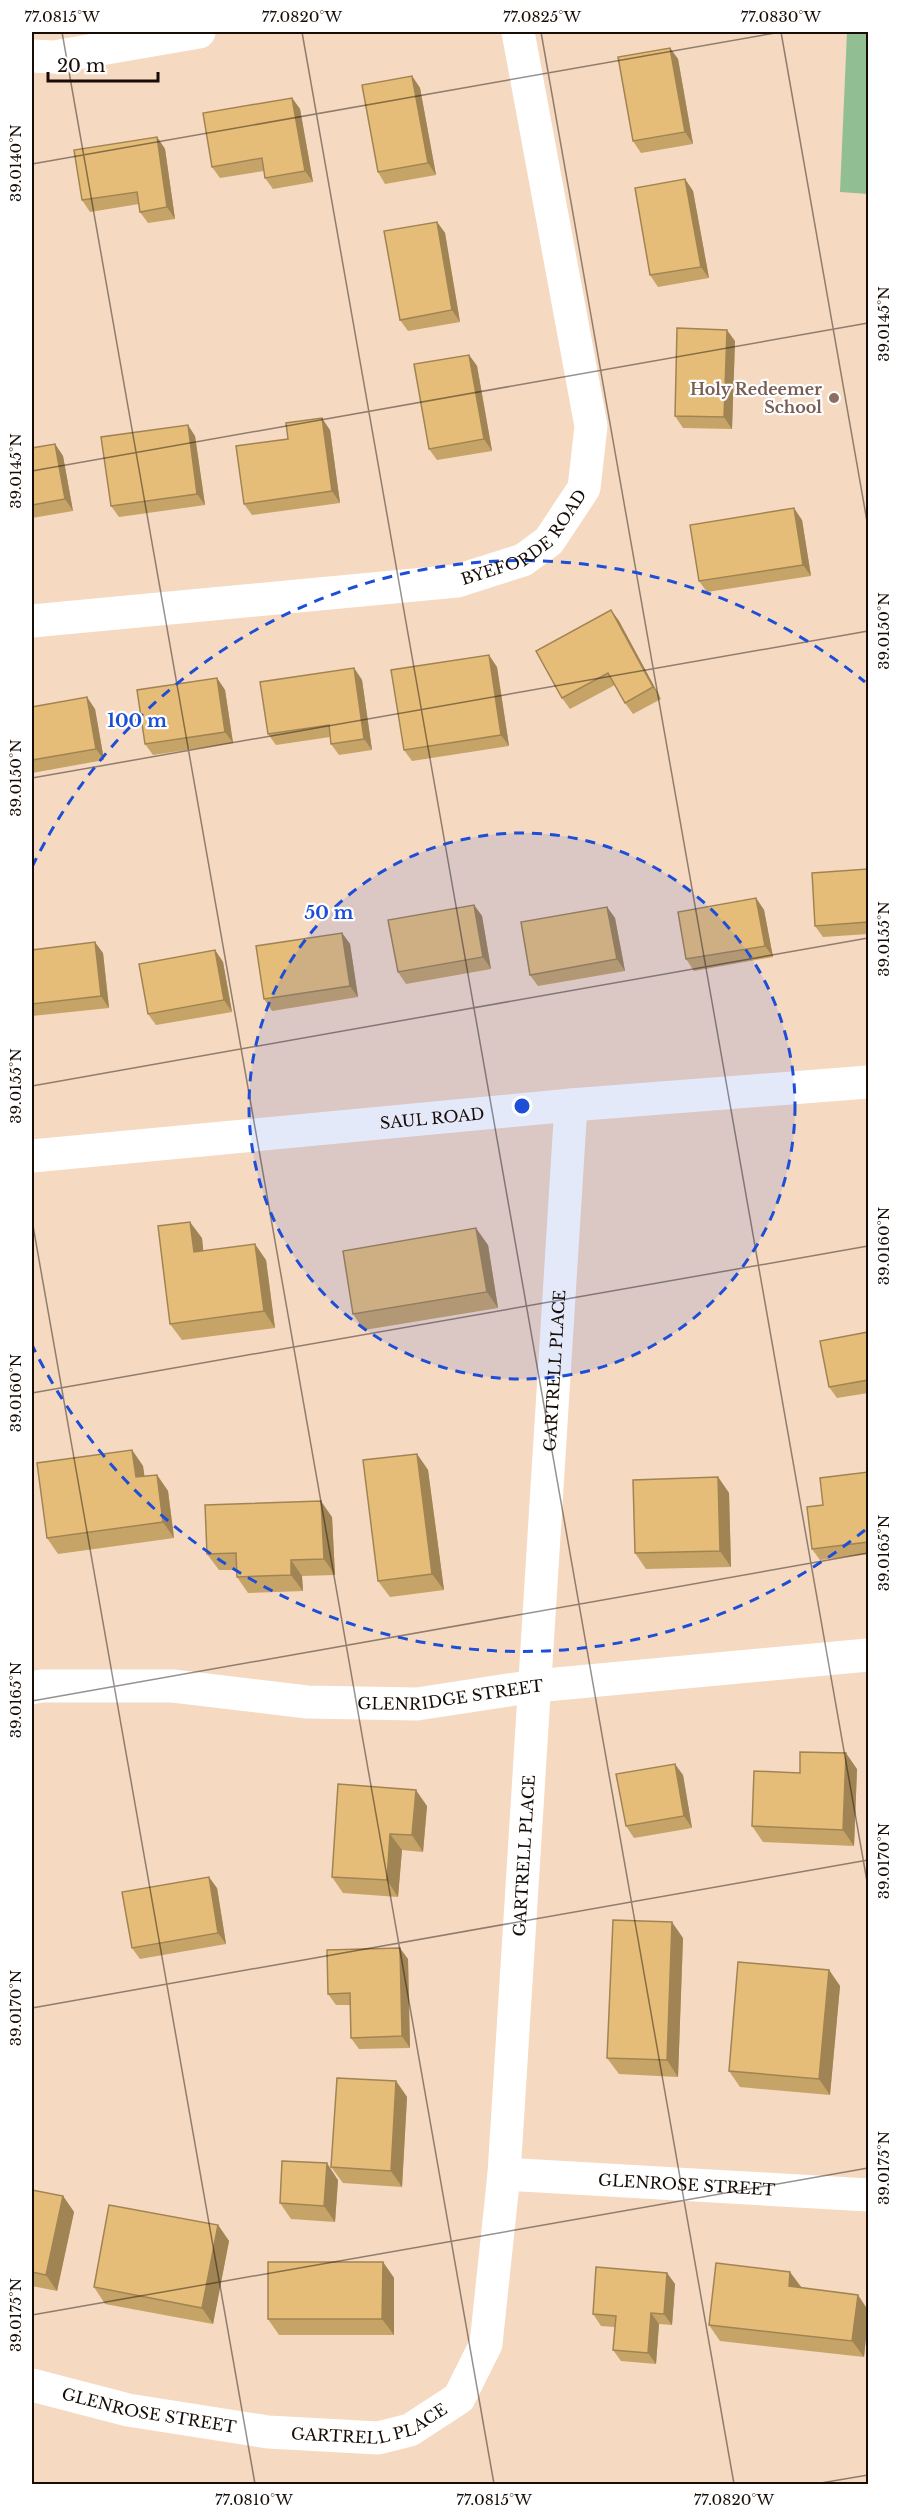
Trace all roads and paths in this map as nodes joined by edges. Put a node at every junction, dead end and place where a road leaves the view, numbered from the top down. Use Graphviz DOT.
graph roads {
  1 [pos="199,32"];
  2 [pos="518,32"];
  3 [pos="32,56"];
  4 [pos="32,621"];
  5 [pos="868,1082"];
  6 [pos="572,1105"];
  7 [pos="32,1156"];
  8 [pos="868,1655"];
  9 [pos="535,1686"];
  10 [pos="32,1688"];
  11 [pos="504,2174"];
  12 [pos="868,2195"];
  13 [pos="32,2385"];
  14 [pos="268,2432"];
  1 -- 3 [label="street"];
  2 -- 4 [label="street, BYEFORDE ROAD"];
  5 -- 6 [label="street, SAUL ROAD"];
  6 -- 7 [label="street, SAUL ROAD"];
  6 -- 9 [label="street, GARTRELL PLACE"];
  8 -- 9 [label="street, GLENRIDGE STREET"];
  9 -- 10 [label="street, GLENRIDGE STREET"];
  9 -- 11 [label="street, GARTRELL PLACE"];
  11 -- 12 [label="street, GLENROSE STREET"];
  11 -- 14 [label="street, GARTRELL PLACE"];
  13 -- 14 [label="street, GLENROSE STREET"];
}
